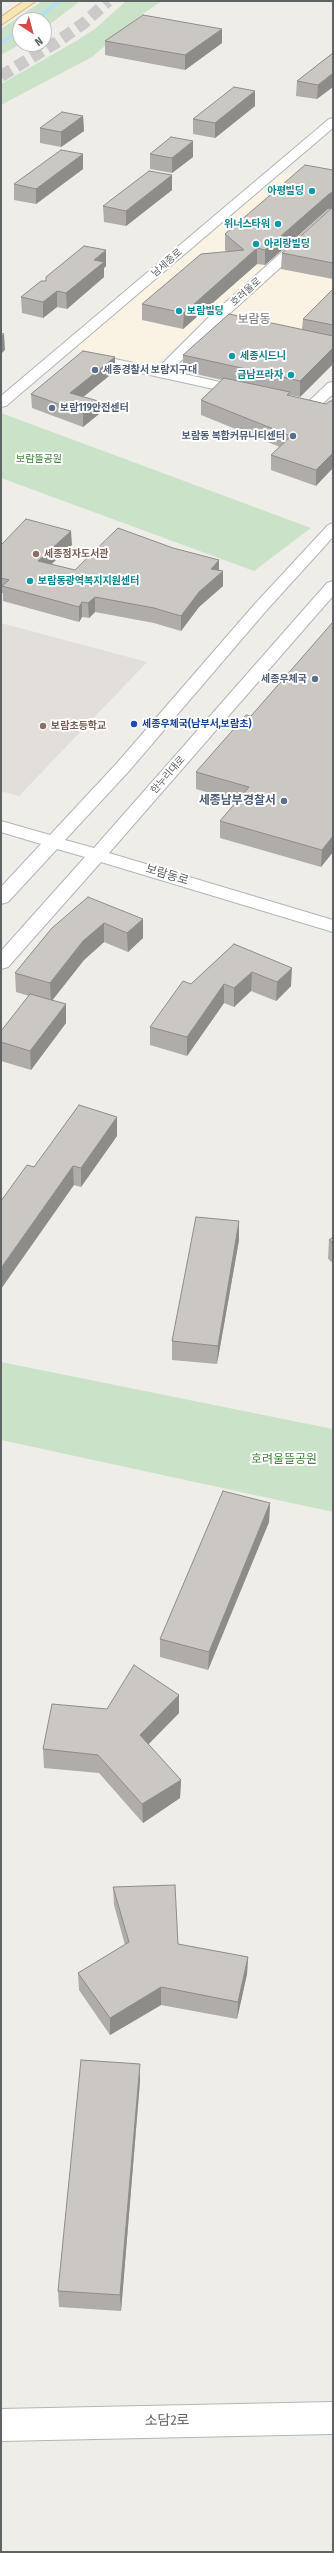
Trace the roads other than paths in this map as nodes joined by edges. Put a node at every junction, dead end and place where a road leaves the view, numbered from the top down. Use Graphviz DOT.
graph roads {
  1 [pos="31,1"];
  2 [pos="3,18"];
  3 [pos="333,122"];
  4 [pos="278,168"];
  5 [pos="296,171"];
  6 [pos="333,213"];
  7 [pos="318,227"];
  8 [pos="333,230"];
  9 [pos="213,321"];
  10 [pos="228,324"];
  11 [pos="64,352"];
  12 [pos="160,373"];
  13 [pos="333,386"];
  14 [pos="259,395"];
  15 [pos="1,403"];
  16 [pos="297,403"];
  17 [pos="333,528"];
  18 [pos="333,586"];
  19 [pos="1,826"];
  20 [pos="54,842"];
  21 [pos="98,854"];
  22 [pos="1,898"];
  23 [pos="333,926"];
  24 [pos="1,963"];
  25 [pos="333,2418"];
  26 [pos="1,2425"];
  1 -- 2 [label="main road"];
  3 -- 4 [label="street, 남세종로"];
  4 -- 5 [label="street"];
  4 -- 11 [label="street, 남세종로"];
  6 -- 7 [label="street, 호려울로"];
  7 -- 8 [label="street"];
  7 -- 9 [label="street, 호려울로"];
  9 -- 10 [label="street"];
  9 -- 12 [label="street, 호려울로"];
  11 -- 12 [label="street"];
  11 -- 15 [label="street, 남세종로"];
  12 -- 14 [label="street"];
  13 -- 16 [label="street"];
  17 -- 20 [label="street"];
  18 -- 21 [label="street, 한누리대로"];
  19 -- 20 [label="street, 보람동로"];
  20 -- 21 [label="street, 보람동로"];
  20 -- 22 [label="street"];
  21 -- 23 [label="street, 보람동로"];
  21 -- 24 [label="street, 한누리대로"];
  25 -- 26 [label="street, 소담2로"];
}
